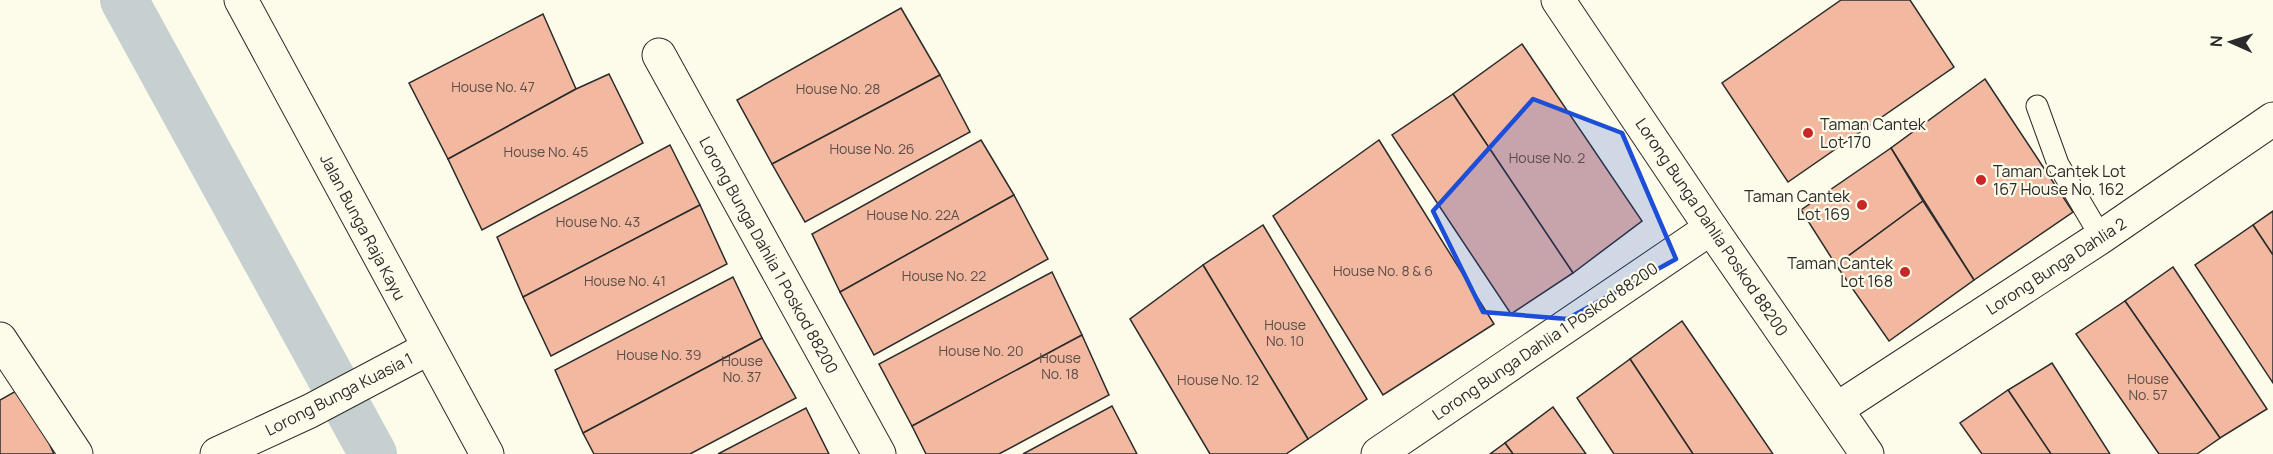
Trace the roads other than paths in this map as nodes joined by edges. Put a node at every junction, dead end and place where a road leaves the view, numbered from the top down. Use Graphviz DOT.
graph roads {
  1 [pos="1558,0"];
  2 [pos="244,7"];
  3 [pos="659,55"];
  4 [pos="2037,106"];
  5 [pos="2273,119"];
  6 [pos="1711,228"];
  7 [pos="2101,237"];
  8 [pos="0,339"];
  9 [pos="429,348"];
  10 [pos="1837,409"];
  11 [pos="76,454"];
  12 [pos="217,454"];
  13 [pos="487,454"];
  14 [pos="879,454"];
  15 [pos="1378,454"];
  16 [pos="1868,454"];
  1 -- 6 [label="street, Lorong Bunga Dahlia Poskod 88200"];
  2 -- 9 [label="street, Jalan Bunga Raja Kayu"];
  3 -- 14 [label="street, Lorong Bunga Dahlia 1 Poskod 88200"];
  4 -- 7 [label="lane"];
  5 -- 7 [label="street, Lorong Bunga Dahlia 2"];
  6 -- 10 [label="street, Lorong Bunga Dahlia Poskod 88200"];
  6 -- 15 [label="street, Lorong Bunga Dahlia 1 Poskod 88200"];
  7 -- 10 [label="street, Lorong Bunga Dahlia 2"];
  8 -- 11 [label="street"];
  9 -- 12 [label="street, Lorong Bunga Kuasia 1"];
  9 -- 13 [label="street, Jalan Bunga Raja Kayu"];
  10 -- 16 [label="street, Lorong Bunga Dahlia Poskod 88200"];
}
